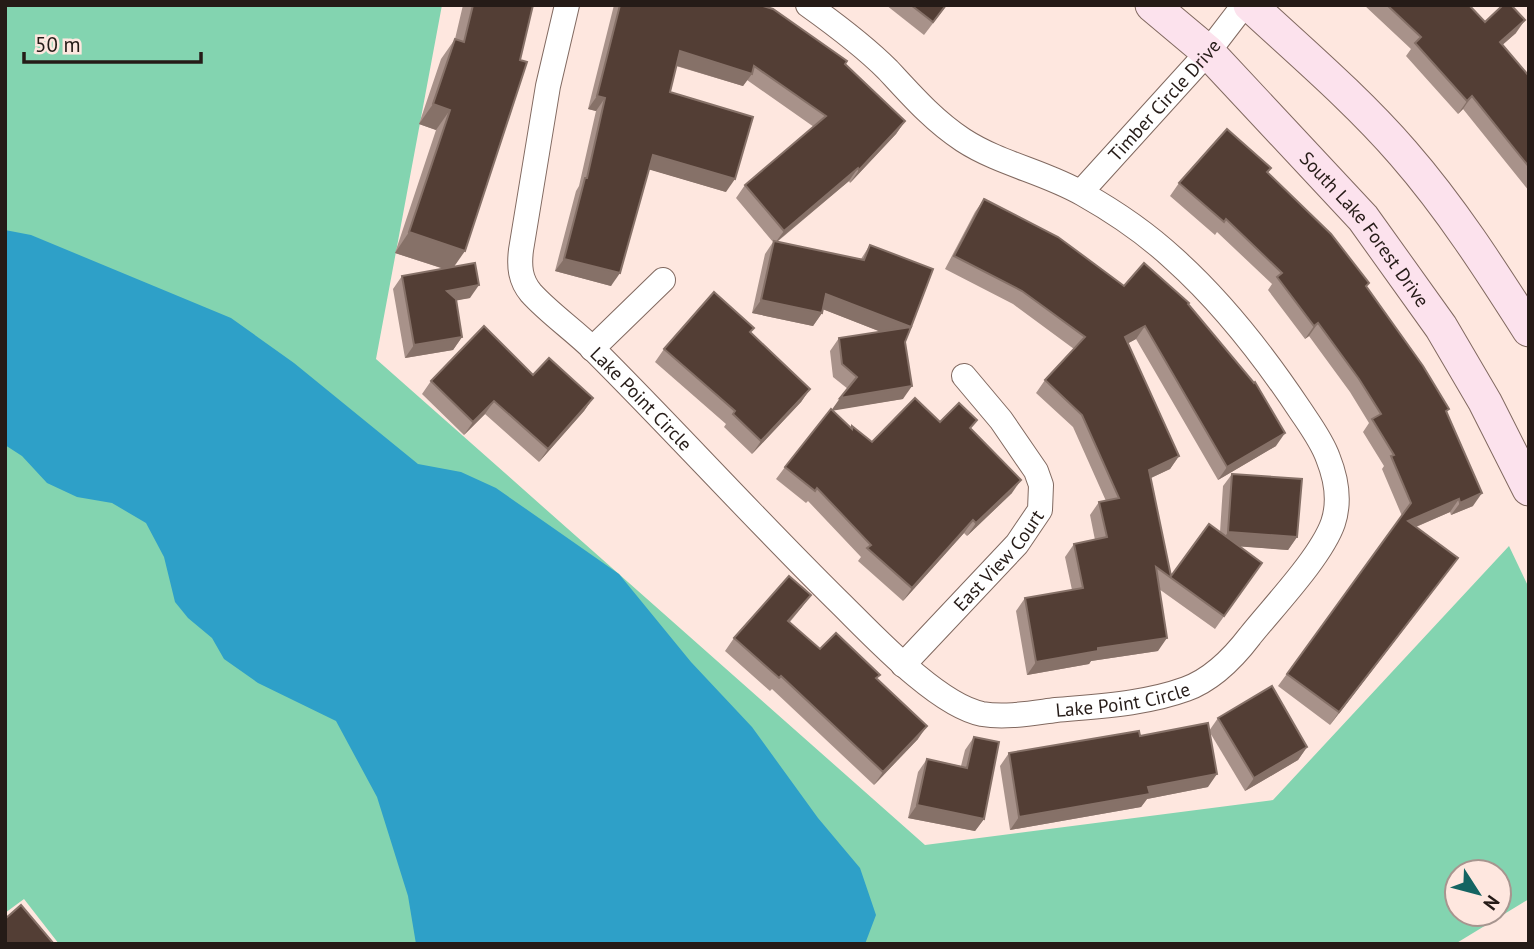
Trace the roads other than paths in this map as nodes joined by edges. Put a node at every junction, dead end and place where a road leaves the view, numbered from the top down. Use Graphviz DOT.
graph roads {
  1 [pos="566,5"];
  2 [pos="808,5"];
  3 [pos="1152,5"];
  4 [pos="1244,5"];
  5 [pos="1250,5"];
  6 [pos="1208,52"];
  7 [pos="1081,192"];
  8 [pos="663,280"];
  9 [pos="1529,330"];
  10 [pos="592,348"];
  11 [pos="964,376"];
  12 [pos="1529,489"];
  13 [pos="903,665"];
  1 -- 10 [label="street, Lake Point Circle"];
  2 -- 7 [label="street, Lake Point Circle"];
  3 -- 6 [label="main road, South Lake Forest Drive"];
  4 -- 6 [label="street, Timber Circle Drive"];
  5 -- 9 [label="main road"];
  6 -- 7 [label="street, Timber Circle Drive"];
  6 -- 12 [label="main road, South Lake Forest Drive"];
  7 -- 13 [label="street, Lake Point Circle"];
  8 -- 10 [label="street"];
  10 -- 13 [label="street, Lake Point Circle"];
  11 -- 13 [label="street, East View Court"];
}
